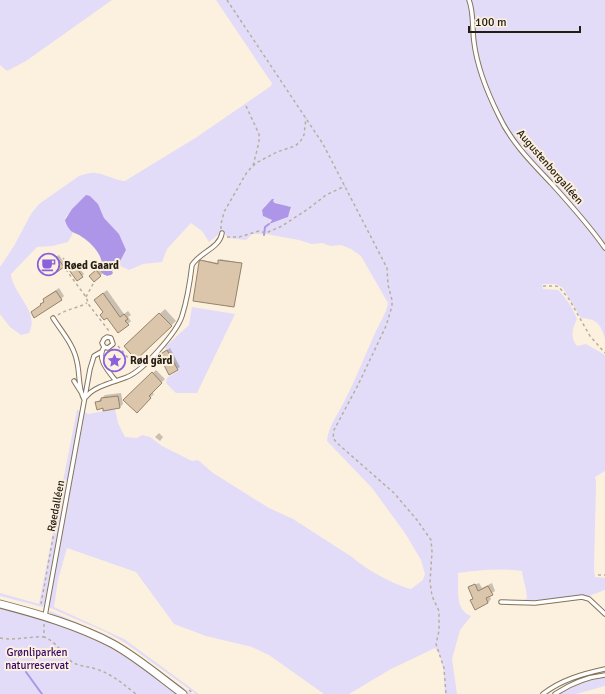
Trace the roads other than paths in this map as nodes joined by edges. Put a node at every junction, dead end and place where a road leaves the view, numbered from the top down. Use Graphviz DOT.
graph roads {
  1 [pos="469,0"];
  2 [pos="222,235"];
  3 [pos="605,248"];
  4 [pos="53,318"];
  5 [pos="104,347"];
  6 [pos="101,352"];
  7 [pos="74,381"];
  8 [pos="116,381"];
  9 [pos="81,393"];
  10 [pos="84,399"];
  11 [pos="501,602"];
  12 [pos="0,604"];
  13 [pos="605,614"];
  14 [pos="45,616"];
  15 [pos="605,669"];
  16 [pos="605,675"];
  17 [pos="183,694"];
  18 [pos="543,694"];
  19 [pos="555,694"];
  1 -- 3 [label="lane, Augustenborgalléen"];
  2 -- 8 [label="lane"];
  4 -- 9 [label="lane"];
  5 -- 5 [label="lane"];
  5 -- 6 [label="lane, Røedalléen"];
  6 -- 8 [label="lane"];
  6 -- 10 [label="lane, Røedalléen"];
  7 -- 9 [label="lane"];
  8 -- 10 [label="lane"];
  9 -- 10 [label="lane"];
  10 -- 14 [label="lane, Røedalléen"];
  11 -- 13 [label="lane"];
  12 -- 14 [label="street"];
  14 -- 17 [label="street"];
  15 -- 18 [label="lane"];
  16 -- 19 [label="lane"];
}
